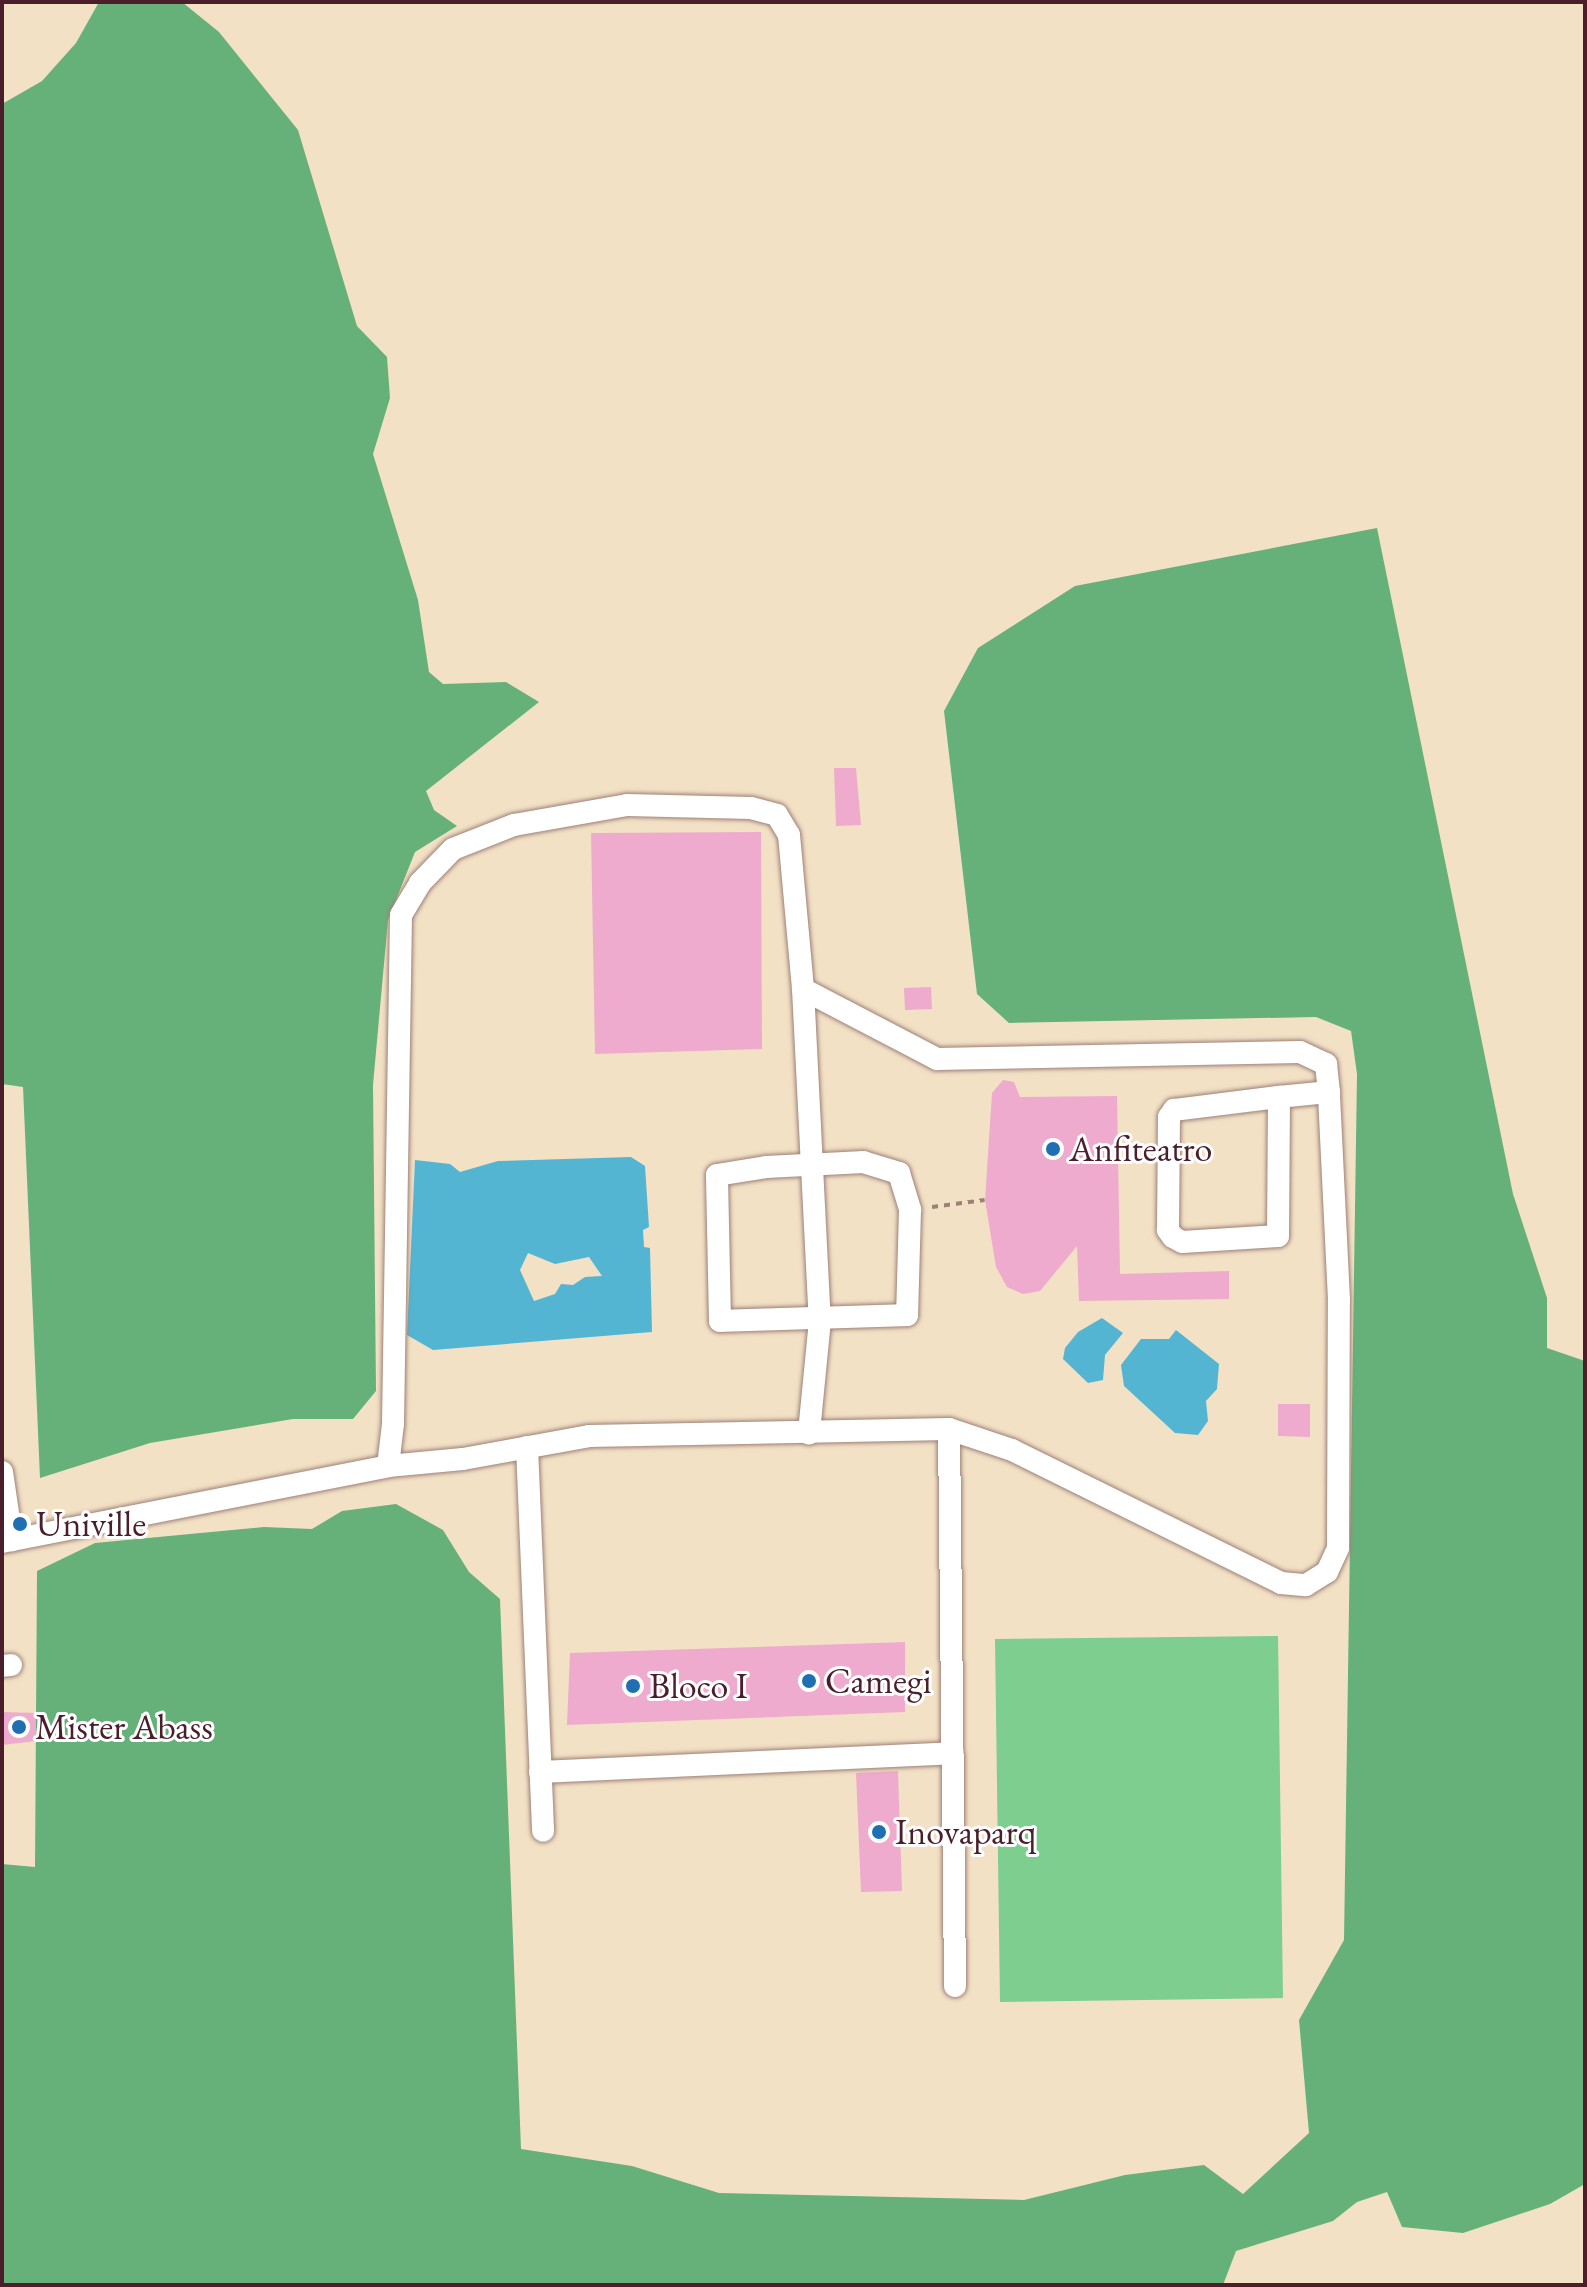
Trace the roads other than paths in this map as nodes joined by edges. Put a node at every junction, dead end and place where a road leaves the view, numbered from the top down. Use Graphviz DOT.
graph roads {
  1 [pos="803,989"];
  2 [pos="1329,1092"];
  3 [pos="1279,1097"];
  4 [pos="813,1164"];
  5 [pos="820,1320"];
  6 [pos="949,1429"];
  7 [pos="809,1433"];
  8 [pos="527,1447"];
  9 [pos="388,1466"];
  10 [pos="2,1472"];
  11 [pos="7,1541"];
  12 [pos="953,1753"];
  13 [pos="540,1772"];
  14 [pos="543,1831"];
  15 [pos="955,1986"];
  1 -- 2 [label="lane"];
  1 -- 4 [label="lane"];
  1 -- 9 [label="lane"];
  2 -- 3 [label="lane"];
  2 -- 6 [label="lane"];
  3 -- 3 [label="lane"];
  4 -- 5 [label="lane"];
  4 -- 5 [label="lane"];
  4 -- 5 [label="lane"];
  5 -- 7 [label="lane"];
  6 -- 7 [label="lane"];
  6 -- 12 [label="lane"];
  7 -- 8 [label="lane"];
  8 -- 9 [label="lane"];
  8 -- 13 [label="lane"];
  9 -- 11 [label="lane"];
  10 -- 11 [label="lane"];
  12 -- 13 [label="lane"];
  12 -- 15 [label="lane"];
  13 -- 14 [label="lane"];
}
